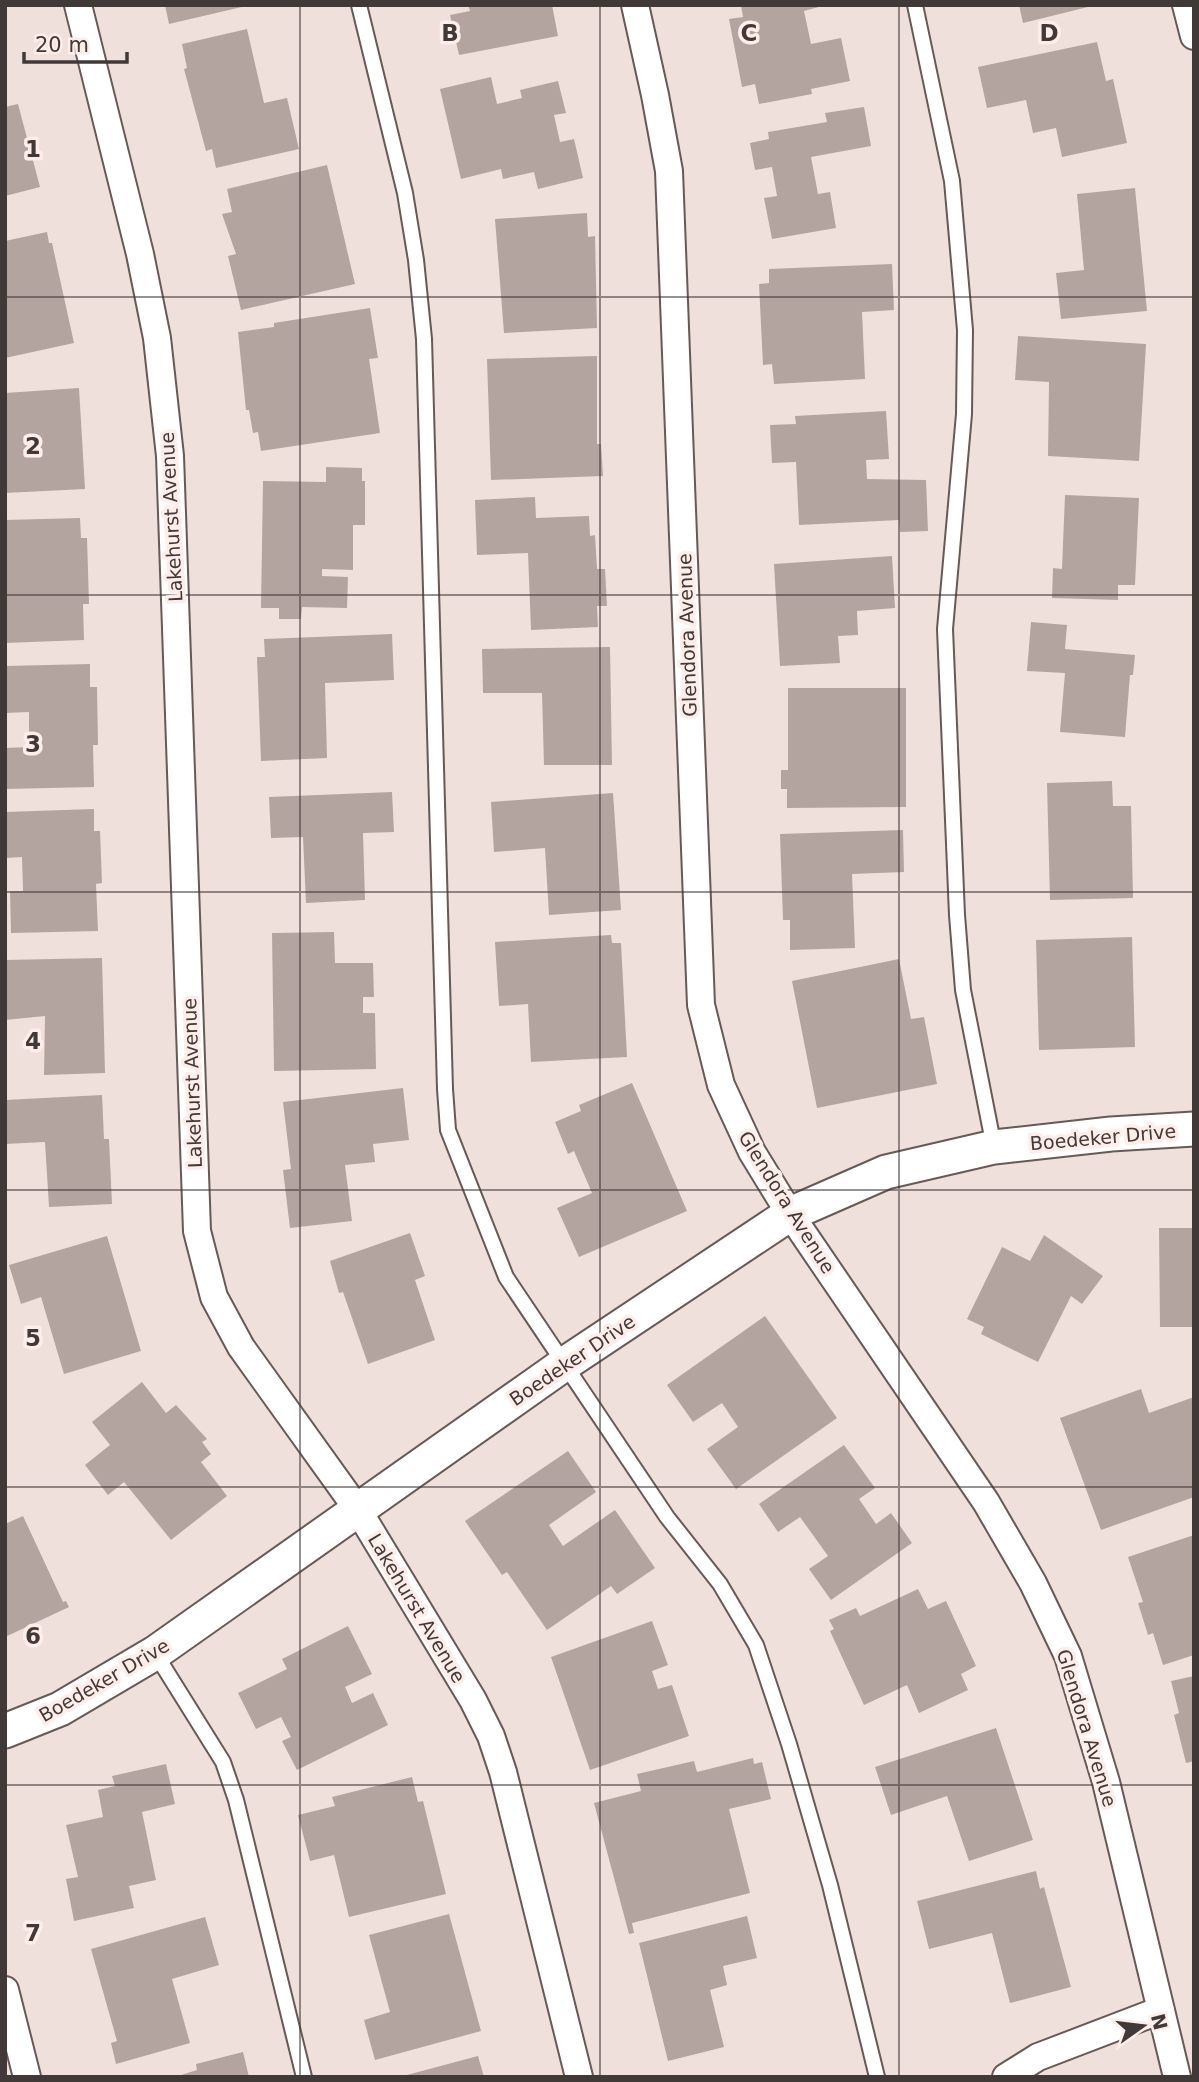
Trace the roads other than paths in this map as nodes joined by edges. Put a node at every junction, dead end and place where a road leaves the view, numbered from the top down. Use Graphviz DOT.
graph roads {
  1 [pos="78,5"];
  2 [pos="359,5"];
  3 [pos="635,5"];
  4 [pos="915,5"];
  5 [pos="1186,5"];
  6 [pos="1194,36"];
  7 [pos="1194,1129"];
  8 [pos="994,1147"];
  9 [pos="790,1214"];
  10 [pos="564,1365"];
  11 [pos="358,1510"];
  12 [pos="155,1653"];
  13 [pos="5,1731"];
  14 [pos="5,1990"];
  15 [pos="1161,2010"];
  16 [pos="27,2077"];
  17 [pos="304,2077"];
  18 [pos="579,2077"];
  19 [pos="877,2077"];
  20 [pos="1006,2077"];
  21 [pos="1177,2077"];
  1 -- 11 [label="street, Lakehurst Avenue"];
  2 -- 10 [label="lane"];
  3 -- 9 [label="street, Glendora Avenue"];
  4 -- 8 [label="lane"];
  5 -- 6 [label="street"];
  7 -- 8 [label="street, Boedeker Drive"];
  8 -- 9 [label="street, Boedeker Drive"];
  9 -- 10 [label="street, Boedeker Drive"];
  9 -- 15 [label="street, Glendora Avenue"];
  10 -- 11 [label="street, Boedeker Drive"];
  10 -- 19 [label="lane"];
  11 -- 12 [label="street, Boedeker Drive"];
  11 -- 18 [label="street, Lakehurst Avenue"];
  12 -- 13 [label="street, Boedeker Drive"];
  12 -- 17 [label="lane"];
  14 -- 16 [label="street"];
  15 -- 20 [label="street"];
  15 -- 21 [label="street, Glendora Avenue"];
}
